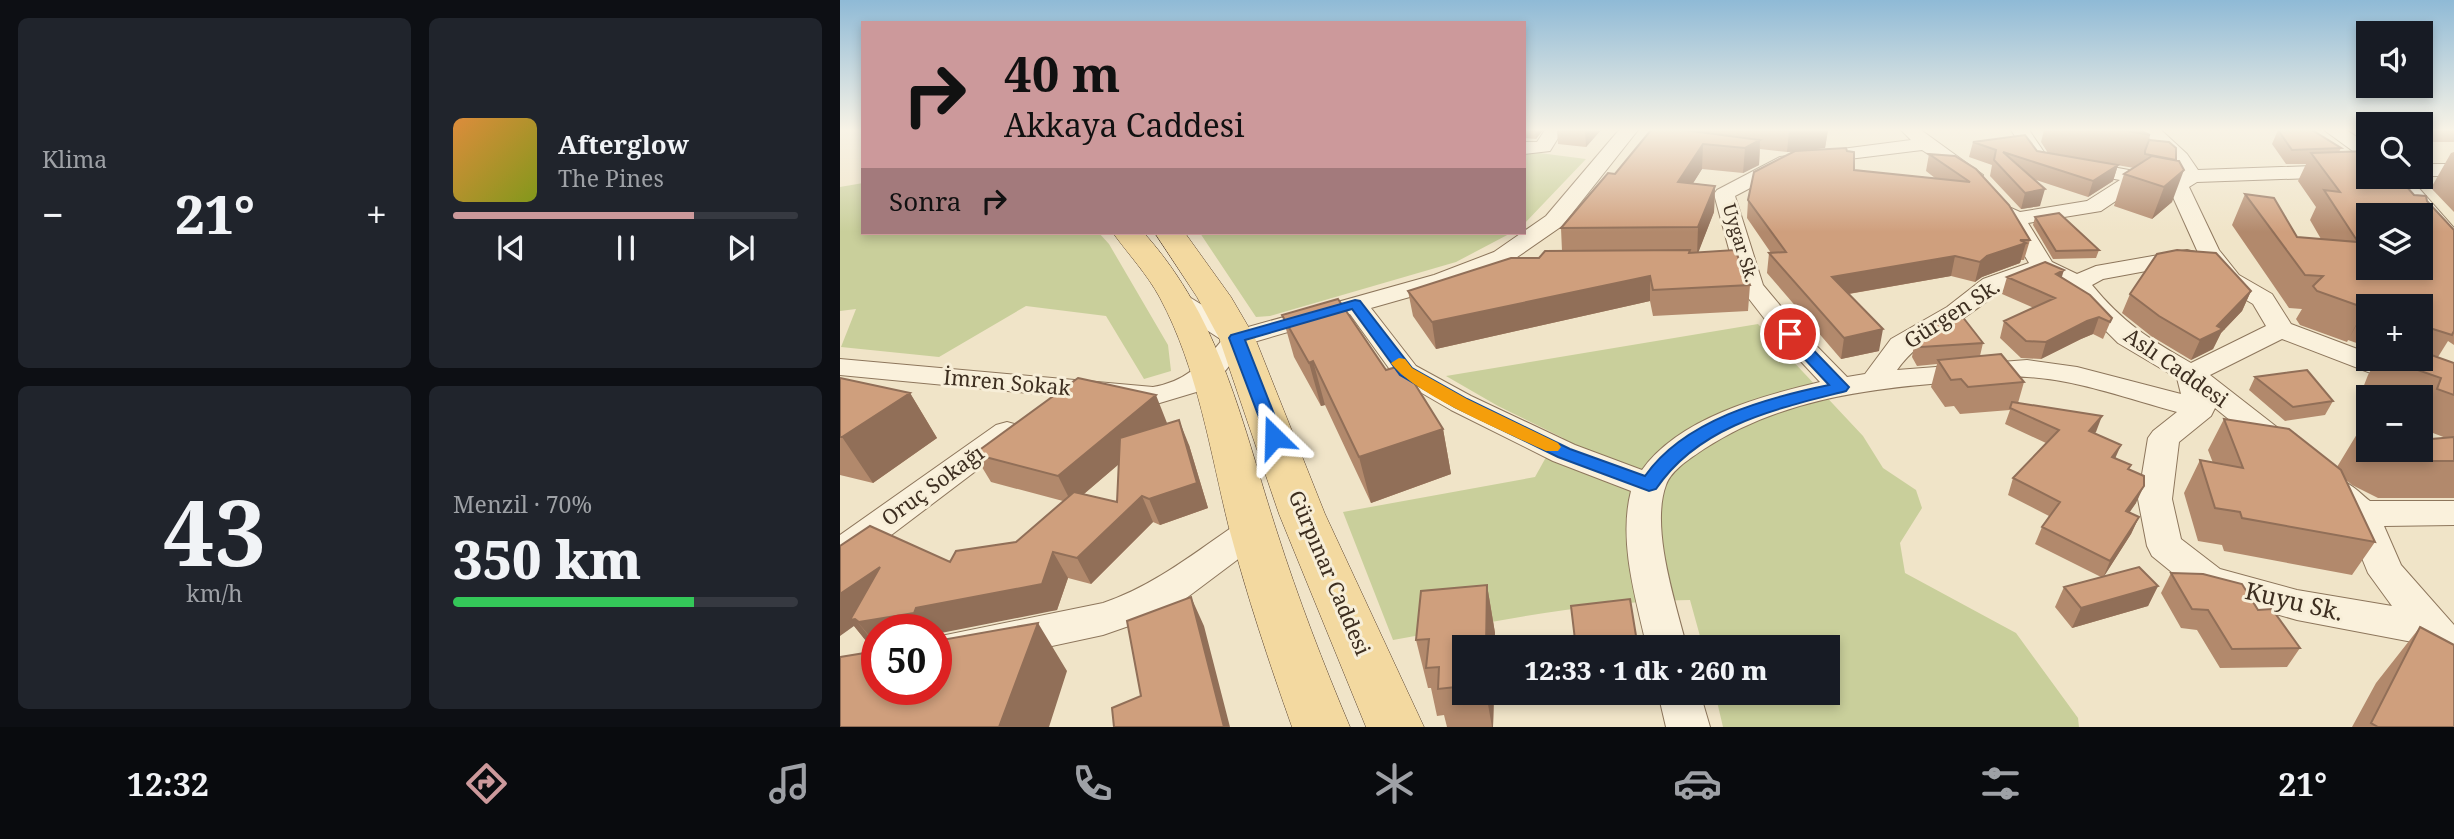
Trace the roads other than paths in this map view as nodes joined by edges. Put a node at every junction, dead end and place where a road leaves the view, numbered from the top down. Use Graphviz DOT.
graph roads {
  1 [pos="1601,164"];
  2 [pos="1781,164"];
  3 [pos="1957,164"];
  4 [pos="2060,164"];
  5 [pos="2181,164"];
  6 [pos="2433,170"];
  7 [pos="2454,170"];
  8 [pos="2356,171"];
  9 [pos="2136,179"];
  10 [pos="2185,180"];
  11 [pos="2408,189"];
  12 [pos="2015,219"];
  13 [pos="1129,235"];
  14 [pos="1171,235"];
  15 [pos="2454,242"];
  16 [pos="2208,252"];
  17 [pos="1502,257"];
  18 [pos="1530,265"];
  19 [pos="1718,265"];
  20 [pos="1745,265"];
  21 [pos="2043,267"];
  22 [pos="2078,283"];
  23 [pos="1177,300"];
  24 [pos="1355,304"];
  25 [pos="2281,329"];
  26 [pos="840,367"];
  27 [pos="2190,374"];
  28 [pos="1223,375"];
  29 [pos="1874,381"];
  30 [pos="1042,386"];
  31 [pos="1841,387"];
  32 [pos="2454,396"];
  33 [pos="2200,409"];
  34 [pos="1649,485"];
  35 [pos="2454,513"];
  36 [pos="2362,514"];
  37 [pos="1253,530"];
  38 [pos="840,554"];
  39 [pos="1665,635"];
  40 [pos="2444,641"];
  41 [pos="952,651"];
  42 [pos="1682,705"];
  43 [pos="1321,727"];
  44 [pos="1395,727"];
  45 [pos="1688,727"];
  1 -- 17 [label="street"];
  2 -- 20 [label="street, Uygar Sk."];
  3 -- 12 [label="street"];
  4 -- 9 [label="street"];
  5 -- 10 [label="street"];
  6 -- 7 [label="street"];
  8 -- 10 [label="street"];
  9 -- 10 [label="street"];
  9 -- 12 [label="street"];
  10 -- 16 [label="street"];
  11 -- 15 [label="street"];
  12 -- 21 [label="street"];
  13 -- 23 [label="main road, Gürpınar Caddesi"];
  14 -- 28 [label="main road, Gürpınar Caddesi"];
  16 -- 22 [label="street"];
  16 -- 25 [label="street"];
  17 -- 18 [label="street"];
  17 -- 24 [label="street"];
  19 -- 20 [label="street"];
  20 -- 31 [label="street, Uygar Sk."];
  21 -- 22 [label="street, Aslı Caddesi"];
  21 -- 29 [label="street, Gürgen Sk."];
  22 -- 27 [label="street, Aslı Caddesi"];
  23 -- 28 [label="main road, Gürpınar Caddesi"];
  23 -- 28 [label="street"];
  24 -- 28 [label="street"];
  24 -- 34 [label="street"];
  25 -- 27 [label="street"];
  25 -- 32 [label="street"];
  26 -- 30 [label="street, İmren Sokak"];
  27 -- 33 [label="street"];
  27 -- 36 [label="street, Aslı Caddesi"];
  28 -- 30 [label="street, İmren Sokak"];
  28 -- 37 [label="main road, Gürpınar Caddesi"];
  28 -- 44 [label="main road, Gürpınar Caddesi"];
  29 -- 31 [label="street"];
  29 -- 33 [label="street"];
  30 -- 38 [label="street, Oruç Sokağı"];
  31 -- 34 [label="street"];
  33 -- 40 [label="street, Kuyu Sk."];
  34 -- 39 [label="street"];
  35 -- 36 [label="street"];
  36 -- 40 [label="street, Aslı Caddesi"];
  37 -- 41 [label="street"];
  37 -- 43 [label="main road, Gürpınar Caddesi"];
  42 -- 45 [label="street"];
}
